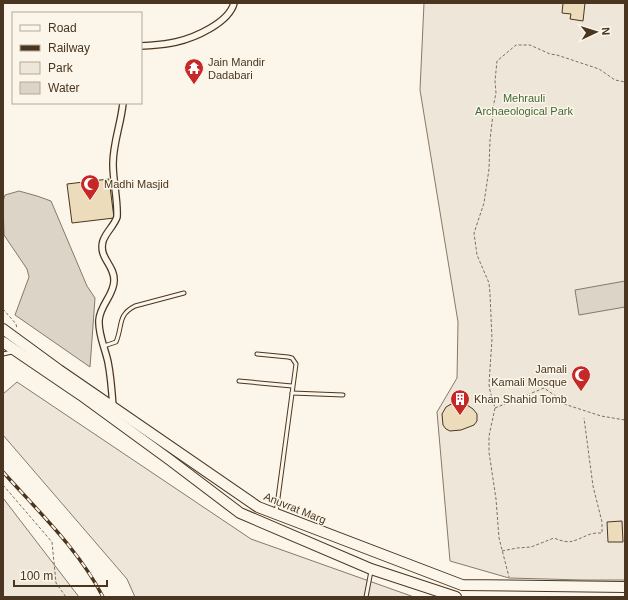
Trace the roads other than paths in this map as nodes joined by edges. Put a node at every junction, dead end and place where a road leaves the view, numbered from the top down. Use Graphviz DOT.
graph roads {
  1 [pos="234,3"];
  2 [pos="142,46"];
  3 [pos="123,104"];
  4 [pos="184,293"];
  5 [pos="3,329"];
  6 [pos="3,342"];
  7 [pos="104,346"];
  8 [pos="16,351"];
  9 [pos="3,354"];
  10 [pos="257,354"];
  11 [pos="239,381"];
  12 [pos="292,386"];
  13 [pos="292,393"];
  14 [pos="343,395"];
  15 [pos="113,407"];
  16 [pos="276,515"];
  17 [pos="371,569"];
  18 [pos="625,586"];
  19 [pos="366,597"];
  20 [pos="456,597"];
  1 -- 2 [label="street"];
  3 -- 7 [label="street"];
  4 -- 7 [label="lane"];
  5 -- 15 [label="highway, Anuvrat Marg"];
  6 -- 8 [label="highway"];
  7 -- 15 [label="street"];
  8 -- 9 [label="lane"];
  8 -- 17 [label="highway"];
  10 -- 12 [label="lane"];
  11 -- 12 [label="lane"];
  12 -- 13 [label="lane"];
  13 -- 14 [label="lane"];
  13 -- 16 [label="lane"];
  15 -- 16 [label="highway, Anuvrat Marg"];
  16 -- 18 [label="highway, Anuvrat Marg"];
  17 -- 19 [label="lane"];
  17 -- 20 [label="highway"];
}
